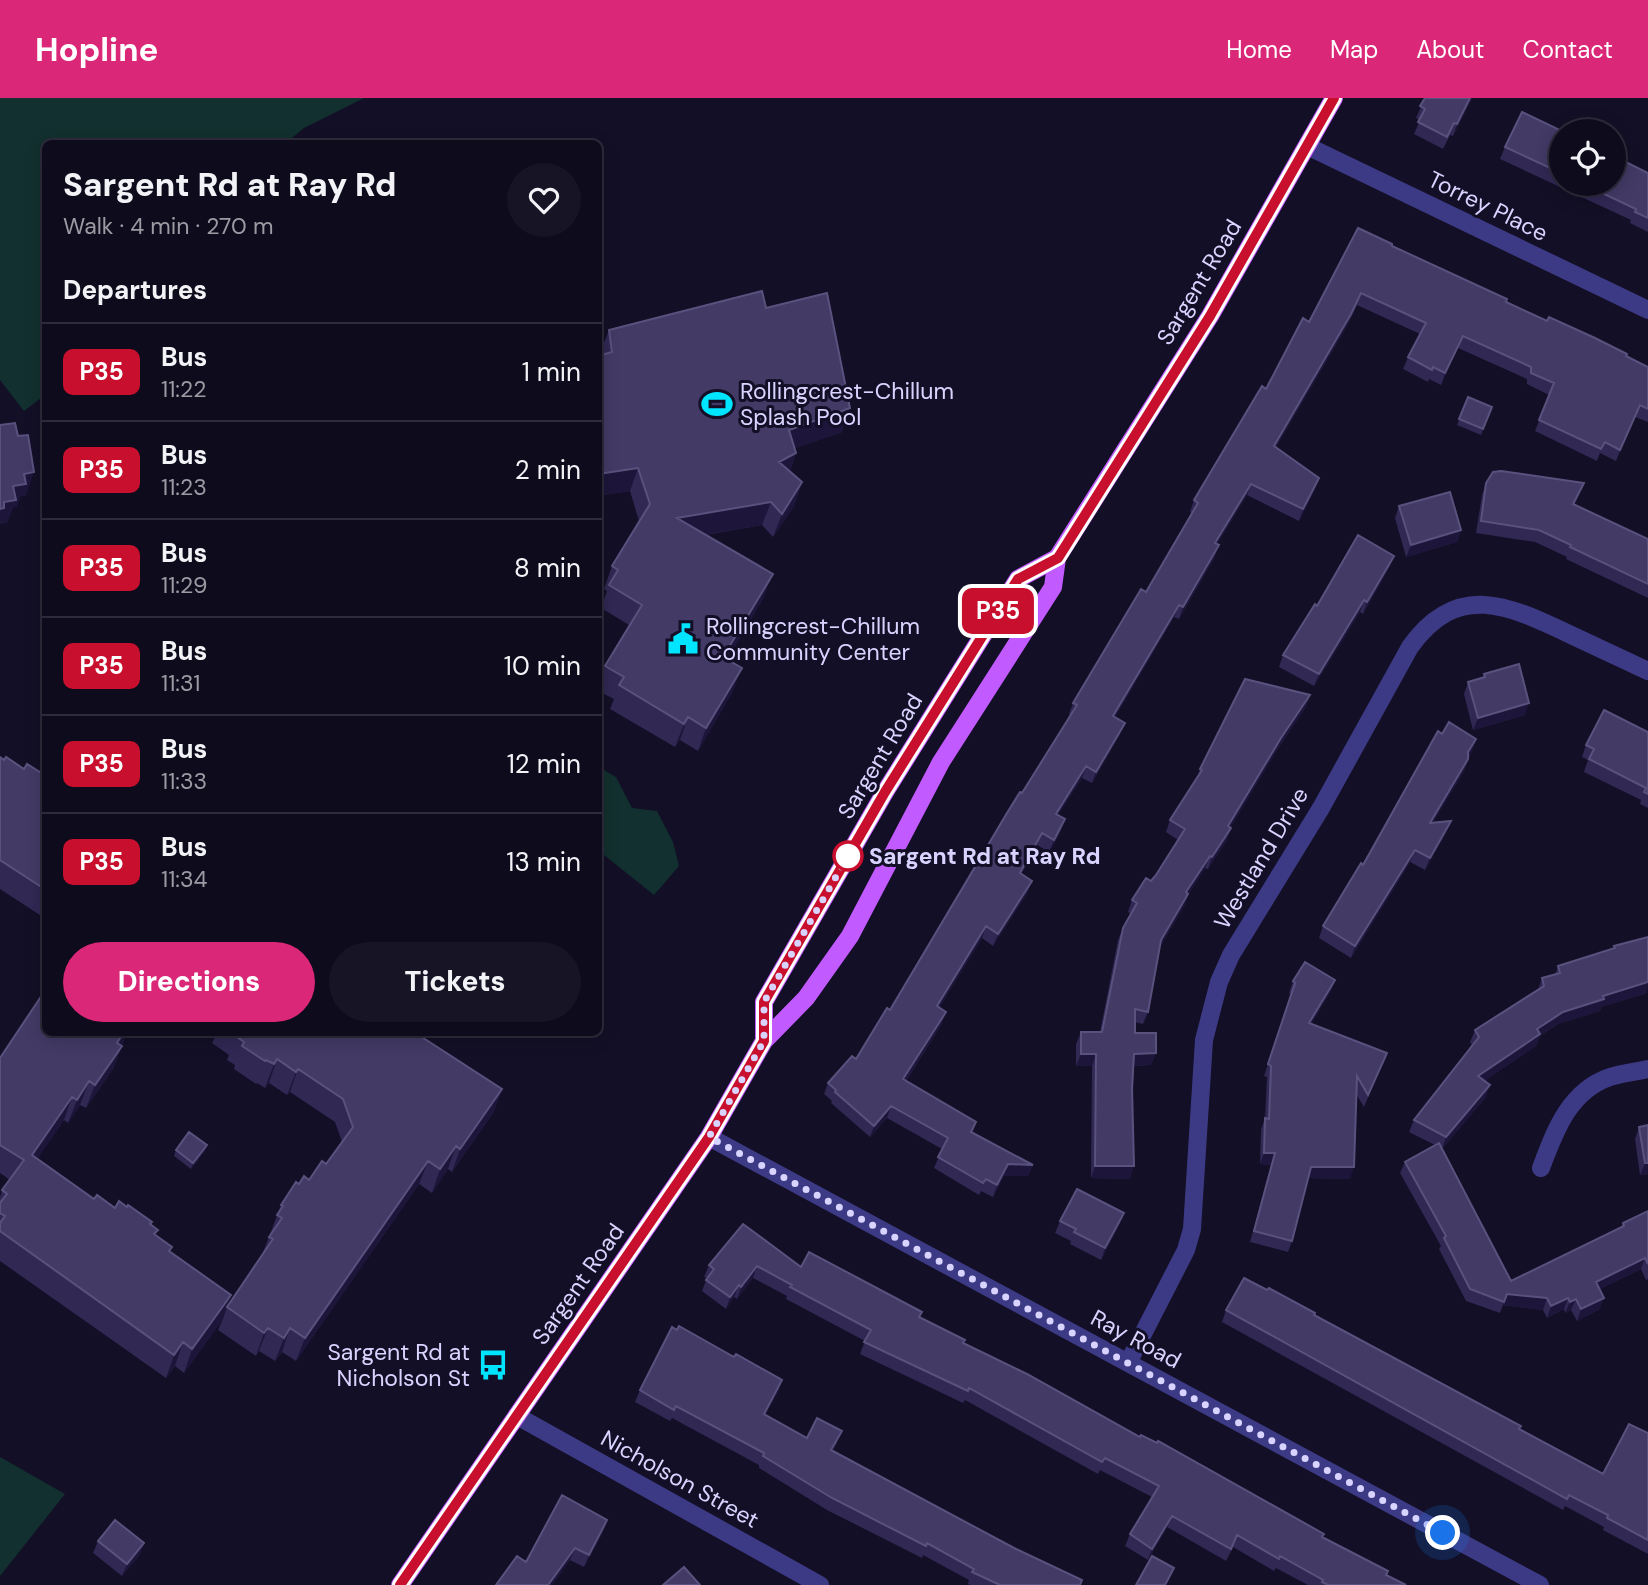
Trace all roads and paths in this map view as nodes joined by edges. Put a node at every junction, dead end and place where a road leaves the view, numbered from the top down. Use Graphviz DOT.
graph roads {
  1 [pos="1334,98"];
  2 [pos="1307,146"];
  3 [pos="1648,310"];
  4 [pos="1058,558"];
  5 [pos="1648,671"];
  6 [pos="764,1041"];
  7 [pos="1648,1069"];
  8 [pos="709,1137"];
  9 [pos="1541,1168"];
  10 [pos="1128,1363"];
  11 [pos="517,1416"];
  12 [pos="400,1585"];
  13 [pos="820,1585"];
  14 [pos="1540,1585"];
  1 -- 2 [label="main road, Sargent Road"];
  2 -- 3 [label="street, Torrey Place"];
  2 -- 4 [label="main road, Sargent Road"];
  4 -- 6 [label="main road, Sargent Road"];
  4 -- 6 [label="main road, Sargent Road"];
  5 -- 10 [label="street, Westland Drive"];
  6 -- 8 [label="main road, Sargent Road"];
  7 -- 9 [label="street"];
  8 -- 10 [label="street, Ray Road"];
  8 -- 11 [label="main road, Sargent Road"];
  10 -- 14 [label="street, Ray Road"];
  11 -- 12 [label="main road, Sargent Road"];
  11 -- 13 [label="street, Nicholson Street"];
}
